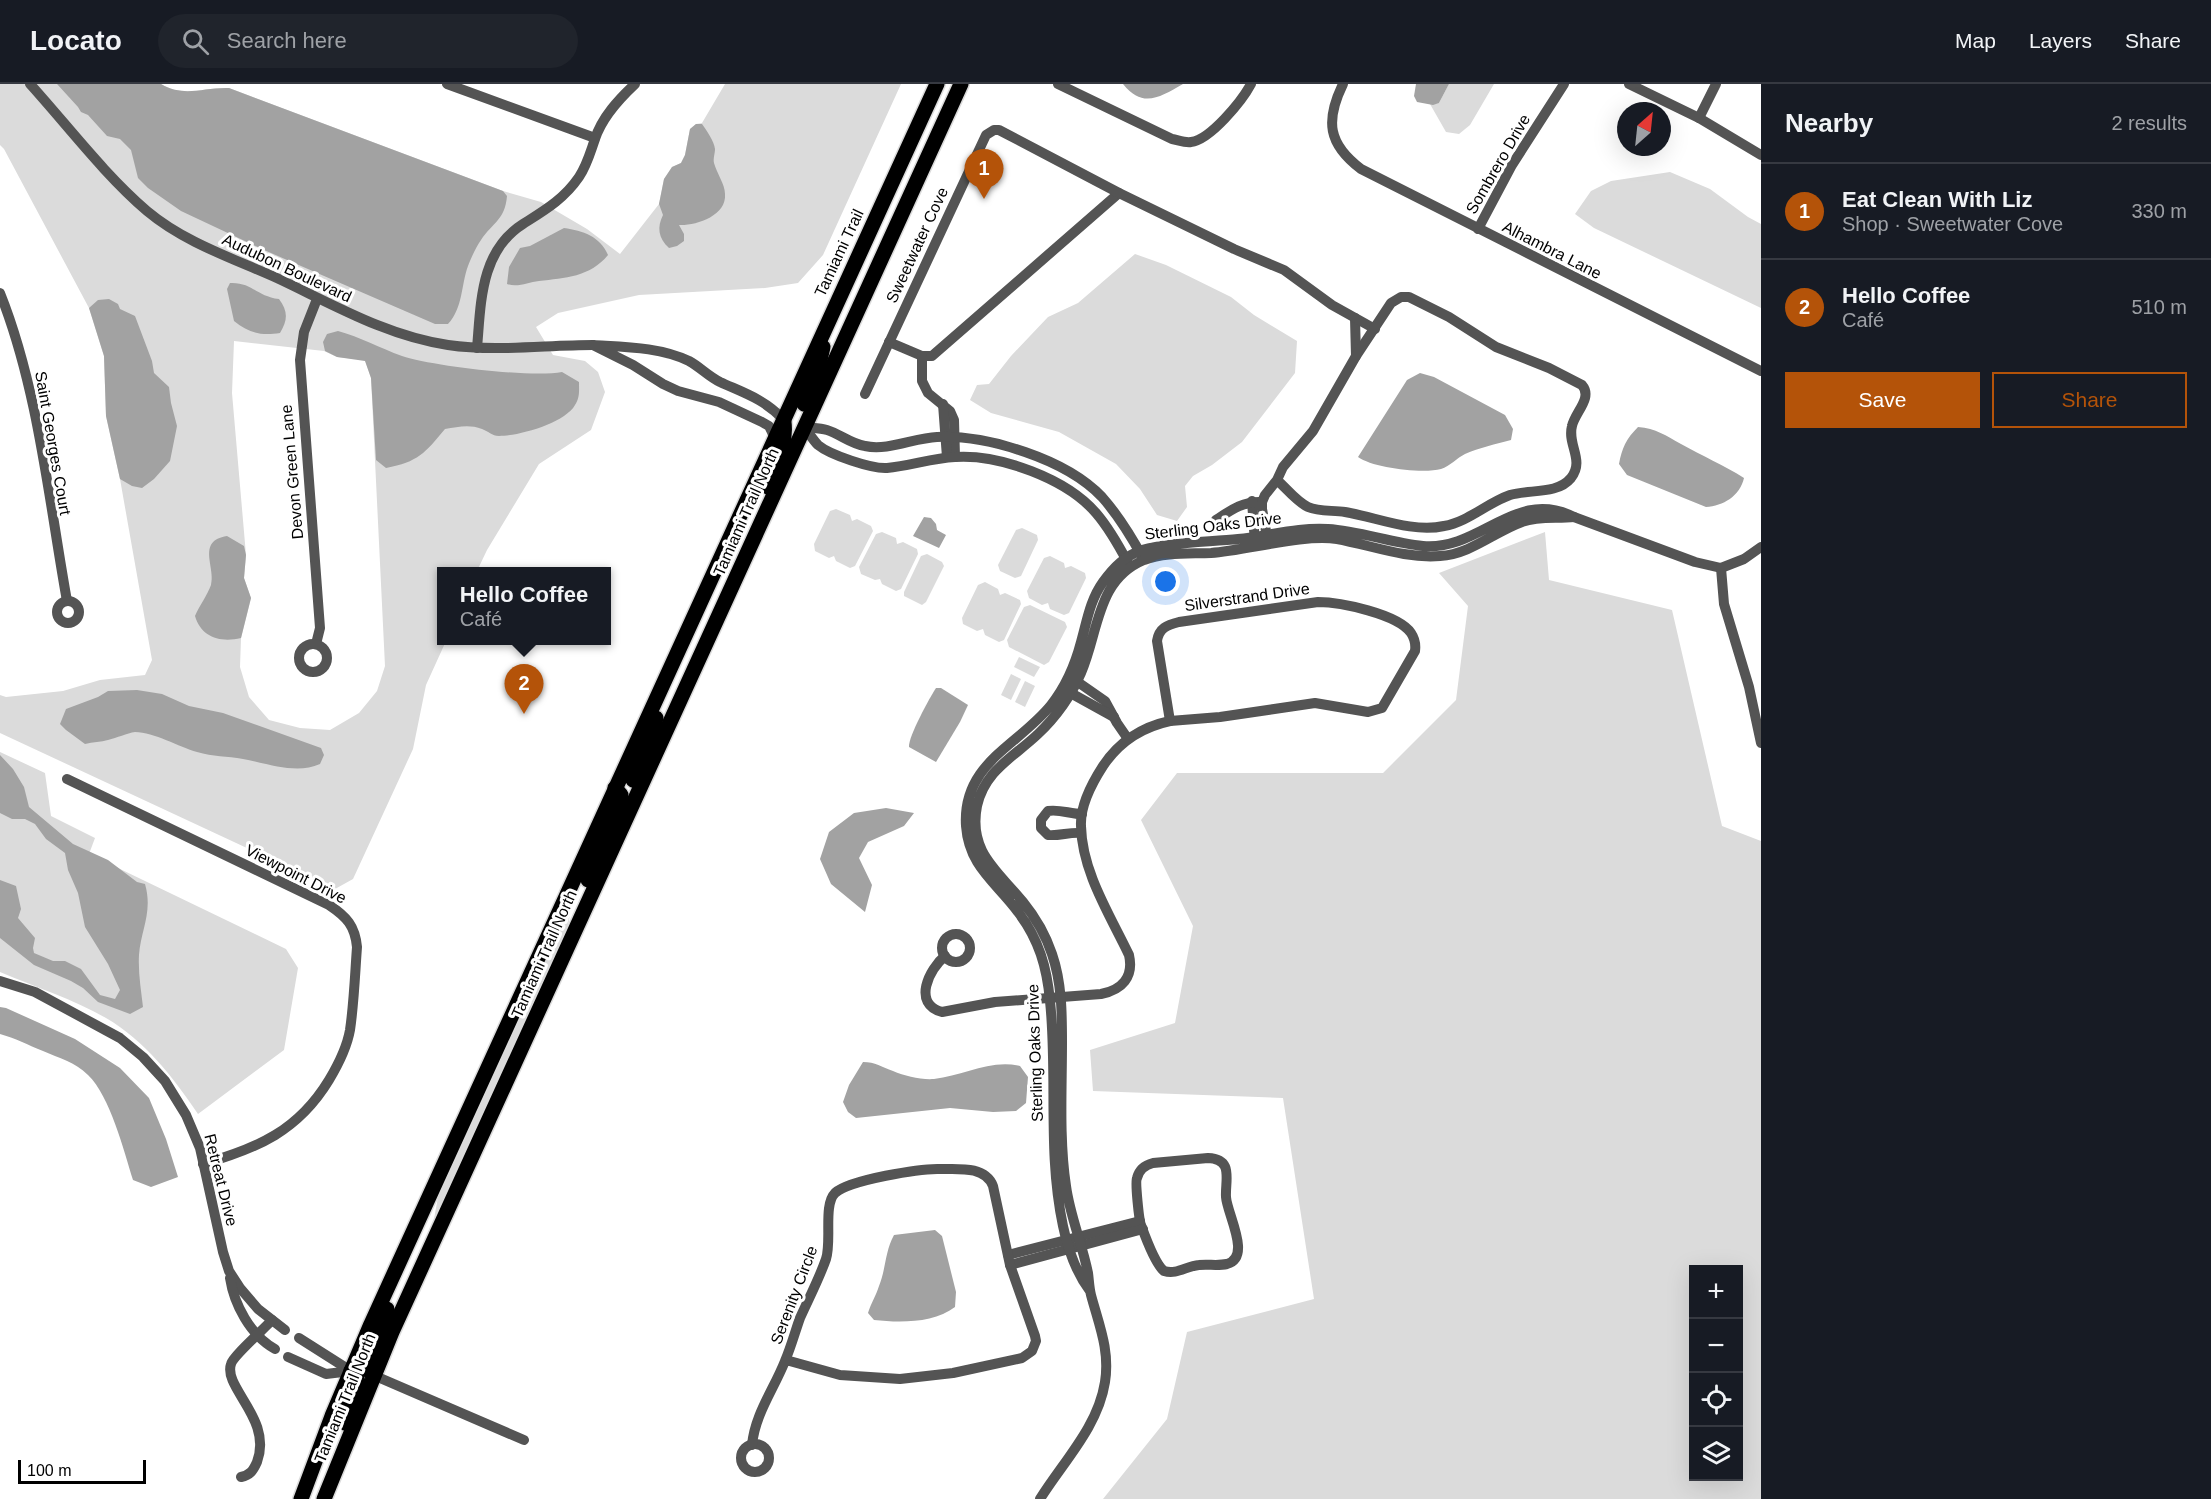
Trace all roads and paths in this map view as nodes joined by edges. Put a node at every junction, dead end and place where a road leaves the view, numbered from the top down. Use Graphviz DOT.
graph roads {
  1 [pos="30,84"];
  2 [pos="447,84"];
  3 [pos="635,84"];
  4 [pos="936,84"];
  5 [pos="961,84"];
  6 [pos="1058,84"];
  7 [pos="1251,84"];
  8 [pos="1343,84"];
  9 [pos="1564,84"];
  10 [pos="1629,84"];
  11 [pos="1716,84"];
  12 [pos="1699,118"];
  13 [pos="595,138"];
  14 [pos="1761,155"];
  15 [pos="1119,193"];
  16 [pos="1478,229"];
  17 [pos="0,293"];
  18 [pos="317,298"];
  19 [pos="831,314"];
  20 [pos="1355,318"];
  21 [pos="1375,329"];
  22 [pos="889,342"];
  23 [pos="593,345"];
  24 [pos="477,348"];
  25 [pos="1356,356"];
  26 [pos="922,357"];
  27 [pos="1761,371"];
  28 [pos="865,394"];
  29 [pos="783,419"];
  30 [pos="804,427"];
  31 [pos="950,437"];
  32 [pos="775,438"];
  33 [pos="951,457"];
  34 [pos="1277,480"];
  35 [pos="1522,492"];
  36 [pos="1257,502"];
  37 [pos="1526,515"];
  38 [pos="1216,520"];
  39 [pos="1268,540"];
  40 [pos="752,542"];
  41 [pos="1255,542"];
  42 [pos="1761,547"];
  43 [pos="1142,556"];
  44 [pos="1127,563"];
  45 [pos="1721,568"];
  46 [pos="67,602"];
  47 [pos="316,644"];
  48 [pos="671,666"];
  49 [pos="1073,679"];
  50 [pos="1067,691"];
  51 [pos="1114,717"];
  52 [pos="1170,721"];
  53 [pos="1128,739"];
  54 [pos="1761,743"];
  55 [pos="66,778"];
  56 [pos="615,788"];
  57 [pos="636,797"];
  58 [pos="1082,814"];
  59 [pos="1081,833"];
  60 [pos="579,921"];
  61 [pos="945,956"];
  62 [pos="0,981"];
  63 [pos="1055,998"];
  64 [pos="203,1164"];
  65 [pos="1141,1225"];
  66 [pos="1073,1243"];
  67 [pos="1009,1260"];
  68 [pos="399,1262"];
  69 [pos="230,1271"];
  70 [pos="272,1320"];
  71 [pos="285,1330"];
  72 [pos="258,1335"];
  73 [pos="299,1338"];
  74 [pos="274,1349"];
  75 [pos="288,1357"];
  76 [pos="786,1360"];
  77 [pos="351,1371"];
  78 [pos="374,1375"];
  79 [pos="524,1440"];
  80 [pos="752,1445"];
  81 [pos="336,1467"];
  82 [pos="241,1477"];
  83 [pos="303,1496"];
  84 [pos="324,1499"];
  85 [pos="1040,1499"];
  1 -- 18 [label="street, Audubon Boulevard"];
  2 -- 13 [label="street"];
  3 -- 13 [label="street"];
  4 -- 19 [label="main road, Tamiami Trail"];
  5 -- 30 [label="main road"];
  6 -- 7 [label="street"];
  8 -- 16 [label="street, Alhambra Lane"];
  9 -- 16 [label="street, Sombrero Drive"];
  10 -- 12 [label="street"];
  11 -- 12 [label="street"];
  12 -- 14 [label="street"];
  13 -- 24 [label="street"];
  15 -- 20 [label="street, Sweetwater Cove"];
  15 -- 22 [label="street, Sweetwater Cove"];
  15 -- 26 [label="street"];
  16 -- 27 [label="street, Alhambra Lane"];
  17 -- 46 [label="street, Saint Georges Court"];
  18 -- 24 [label="street, Audubon Boulevard"];
  18 -- 47 [label="street, Devon Green Lane"];
  19 -- 29 [label="main road, Tamiami Trail"];
  19 -- 30 [label="main road"];
  20 -- 21 [label="street, Sweetwater Cove"];
  20 -- 25 [label="street"];
  21 -- 25 [label="street"];
  21 -- 35 [label="street"];
  22 -- 26 [label="street"];
  22 -- 28 [label="street, Sweetwater Cove"];
  23 -- 24 [label="street, Audubon Boulevard"];
  23 -- 29 [label="street, Audubon Boulevard"];
  23 -- 32 [label="street, Audubon Boulevard"];
  25 -- 34 [label="street"];
  26 -- 31 [label="street"];
  29 -- 32 [label="main road, Tamiami Trail"];
  29 -- 40 [label="main road"];
  30 -- 31 [label="street"];
  30 -- 33 [label="street"];
  30 -- 40 [label="main road, Tamiami Trail North"];
  31 -- 33 [label="street"];
  31 -- 43 [label="street"];
  32 -- 48 [label="main road, Tamiami Trail North"];
  33 -- 44 [label="street"];
  34 -- 35 [label="street"];
  34 -- 36 [label="street"];
  35 -- 37 [label="street"];
  36 -- 38 [label="street"];
  36 -- 39 [label="street"];
  36 -- 41 [label="street"];
  37 -- 39 [label="street, Sterling Oaks Drive"];
  37 -- 45 [label="street, Sterling Oaks Drive"];
  39 -- 41 [label="street, Sterling Oaks Drive"];
  40 -- 57 [label="main road, Tamiami Trail North"];
  41 -- 43 [label="street, Sterling Oaks Drive"];
  42 -- 45 [label="street"];
  43 -- 44 [label="street, Sterling Oaks Drive"];
  44 -- 49 [label="street, Sterling Oaks Drive"];
  45 -- 54 [label="street"];
  48 -- 56 [label="main road, Tamiami Trail North"];
  48 -- 57 [label="main road"];
  49 -- 50 [label="street, Sterling Oaks Drive"];
  49 -- 51 [label="street"];
  50 -- 51 [label="street"];
  50 -- 63 [label="street, Sterling Oaks Drive"];
  51 -- 53 [label="street"];
  52 -- 52 [label="street, Silverstrand Drive"];
  52 -- 53 [label="street, Silverstrand Drive"];
  53 -- 58 [label="street, Silverstrand Drive"];
  55 -- 64 [label="street, Viewpoint Drive"];
  56 -- 60 [label="main road"];
  56 -- 68 [label="main road, Tamiami Trail North"];
  57 -- 60 [label="main road, Tamiami Trail North"];
  58 -- 59 [label="street, Silverstrand Drive"];
  58 -- 59 [label="street"];
  59 -- 63 [label="street, Silverstrand Drive"];
  60 -- 78 [label="main road, Tamiami Trail North"];
  61 -- 63 [label="street, Silverstrand Drive"];
  62 -- 64 [label="street, Retreat Drive"];
  63 -- 66 [label="street, Sterling Oaks Drive"];
  64 -- 69 [label="street, Retreat Drive"];
  65 -- 65 [label="street"];
  65 -- 66 [label="street"];
  66 -- 67 [label="street"];
  66 -- 85 [label="street, Sterling Oaks Drive"];
  67 -- 76 [label="street, Serenity Circle"];
  67 -- 76 [label="street, Serenity Circle"];
  68 -- 77 [label="main road, Tamiami Trail North"];
  68 -- 78 [label="main road"];
  69 -- 70 [label="street, Retreat Drive"];
  69 -- 72 [label="street, Retreat Drive"];
  70 -- 71 [label="street, Retreat Drive"];
  70 -- 72 [label="street"];
  72 -- 74 [label="street, Retreat Drive"];
  72 -- 82 [label="street"];
  73 -- 77 [label="street"];
  75 -- 77 [label="street"];
  76 -- 80 [label="street, Serenity Circle"];
  77 -- 81 [label="main road"];
  77 -- 83 [label="main road, Tamiami Trail North"];
  78 -- 79 [label="street"];
  78 -- 81 [label="main road, Tamiami Trail North"];
  81 -- 84 [label="main road, Tamiami Trail North"];
}
